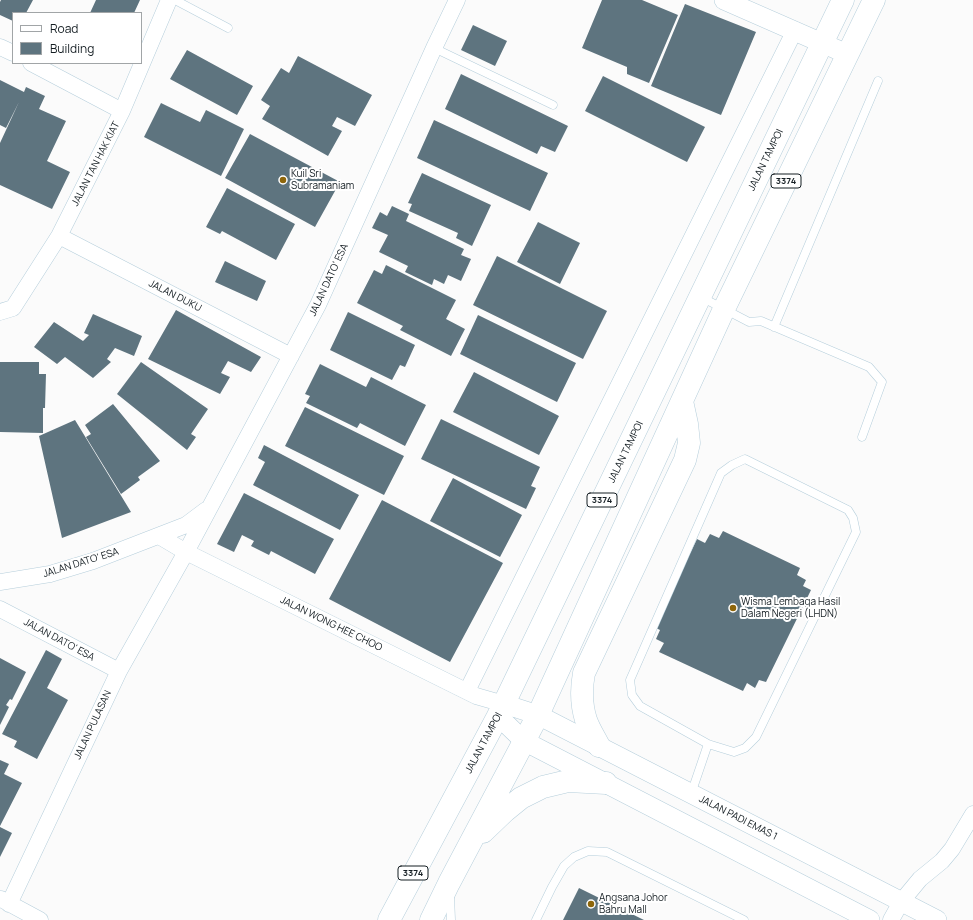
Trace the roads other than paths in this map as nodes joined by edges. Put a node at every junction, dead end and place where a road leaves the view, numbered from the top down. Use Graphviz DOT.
graph roads {
  1 [pos="169,0"];
  2 [pos="175,0"];
  3 [pos="457,0"];
  4 [pos="724,0"];
  5 [pos="843,0"];
  6 [pos="874,0"];
  7 [pos="228,28"];
  8 [pos="795,30"];
  9 [pos="822,43"];
  10 [pos="0,47"];
  11 [pos="434,48"];
  12 [pos="12,53"];
  13 [pos="847,54"];
  14 [pos="33,64"];
  15 [pos="142,64"];
  16 [pos="142,64"];
  17 [pos="878,81"];
  18 [pos="553,105"];
  19 [pos="122,111"];
  20 [pos="60,236"];
  21 [pos="701,297"];
  22 [pos="724,309"];
  23 [pos="0,312"];
  24 [pos="774,327"];
  25 [pos="291,356"];
  26 [pos="682,401"];
  27 [pos="862,437"];
  28 [pos="210,507"];
  29 [pos="159,536"];
  30 [pos="186,552"];
  31 [pos="0,582"];
  32 [pos="0,609"];
  33 [pos="118,671"];
  34 [pos="472,693"];
  35 [pos="501,710"];
  36 [pos="538,715"];
  37 [pos="524,741"];
  38 [pos="708,744"];
  39 [pos="599,746"];
  40 [pos="606,783"];
  41 [pos="691,794"];
  42 [pos="973,814"];
  43 [pos="470,844"];
  44 [pos="449,883"];
  45 [pos="5,901"];
  46 [pos="901,902"];
  47 [pos="40,920"];
  48 [pos="389,920"];
  49 [pos="431,920"];
  50 [pos="451,920"];
  51 [pos="536,920"];
  52 [pos="744,920"];
  53 [pos="870,920"];
  54 [pos="891,920"];
  55 [pos="937,920"];
  1 -- 16 [label="street, JALAN TAN HAK KIAT"];
  2 -- 7 [label="lane"];
  3 -- 11 [label="street, JALAN DATO' ESA"];
  4 -- 8 [label="street"];
  5 -- 9 [label="main road, JALAN TAMPOI / 3374"];
  6 -- 13 [label="main road, 3374"];
  8 -- 9 [label="street"];
  8 -- 34 [label="street"];
  9 -- 13 [label="street"];
  9 -- 21 [label="main road, JALAN TAMPOI / 3374"];
  10 -- 12 [label="street"];
  11 -- 18 [label="lane"];
  11 -- 25 [label="street, JALAN DATO' ESA"];
  13 -- 22 [label="main road, 3374"];
  14 -- 19 [label="street"];
  15 -- 19 [label="street, JALAN TAN HAK KIAT"];
  17 -- 24 [label="lane"];
  19 -- 20 [label="street, JALAN TAN HAK KIAT"];
  20 -- 23 [label="street, JALAN TAN HAK KIAT"];
  20 -- 25 [label="street, JALAN DUKU"];
  21 -- 22 [label="lane"];
  21 -- 35 [label="main road, JALAN TAMPOI / 3374"];
  22 -- 24 [label="lane"];
  22 -- 26 [label="main road, 3374"];
  24 -- 27 [label="lane"];
  25 -- 28 [label="street, JALAN DATO' ESA"];
  26 -- 36 [label="main road, 3374"];
  26 -- 39 [label="main road"];
  28 -- 29 [label="street, JALAN DATO’ ESA"];
  28 -- 30 [label="street, JALAN DATO' ESA"];
  29 -- 30 [label="street"];
  29 -- 31 [label="street, JALAN DATO’ ESA"];
  30 -- 33 [label="street, JALAN PULASAN"];
  30 -- 34 [label="street, JALAN WONG HEE CHOO"];
  32 -- 33 [label="street, JALAN DATO' ESA"];
  33 -- 45 [label="street, JALAN PULASAN"];
  34 -- 35 [label="street, JALAN WONG HEE CHOO"];
  35 -- 36 [label="street, JALAN PADI EMAS 1"];
  35 -- 37 [label="street"];
  35 -- 48 [label="main road, JALAN TAMPOI / 3374"];
  36 -- 37 [label="main road, 3374"];
  36 -- 39 [label="street, JALAN PADI EMAS 1"];
  37 -- 40 [label="street"];
  37 -- 43 [label="main road, 3374"];
  38 -- 38 [label="lane"];
  38 -- 41 [label="lane"];
  39 -- 41 [label="street, JALAN PADI EMAS 1"];
  40 -- 43 [label="main road"];
  40 -- 53 [label="street"];
  41 -- 46 [label="street, JALAN PADI EMAS 1"];
  42 -- 46 [label="street"];
  43 -- 44 [label="main road, 3374"];
  44 -- 49 [label="main road, 3374"];
  44 -- 50 [label="lane"];
  45 -- 47 [label="street"];
  46 -- 54 [label="street"];
  46 -- 55 [label="street, JALAN PADI EMAS 1"];
  51 -- 52 [label="lane"];
}
